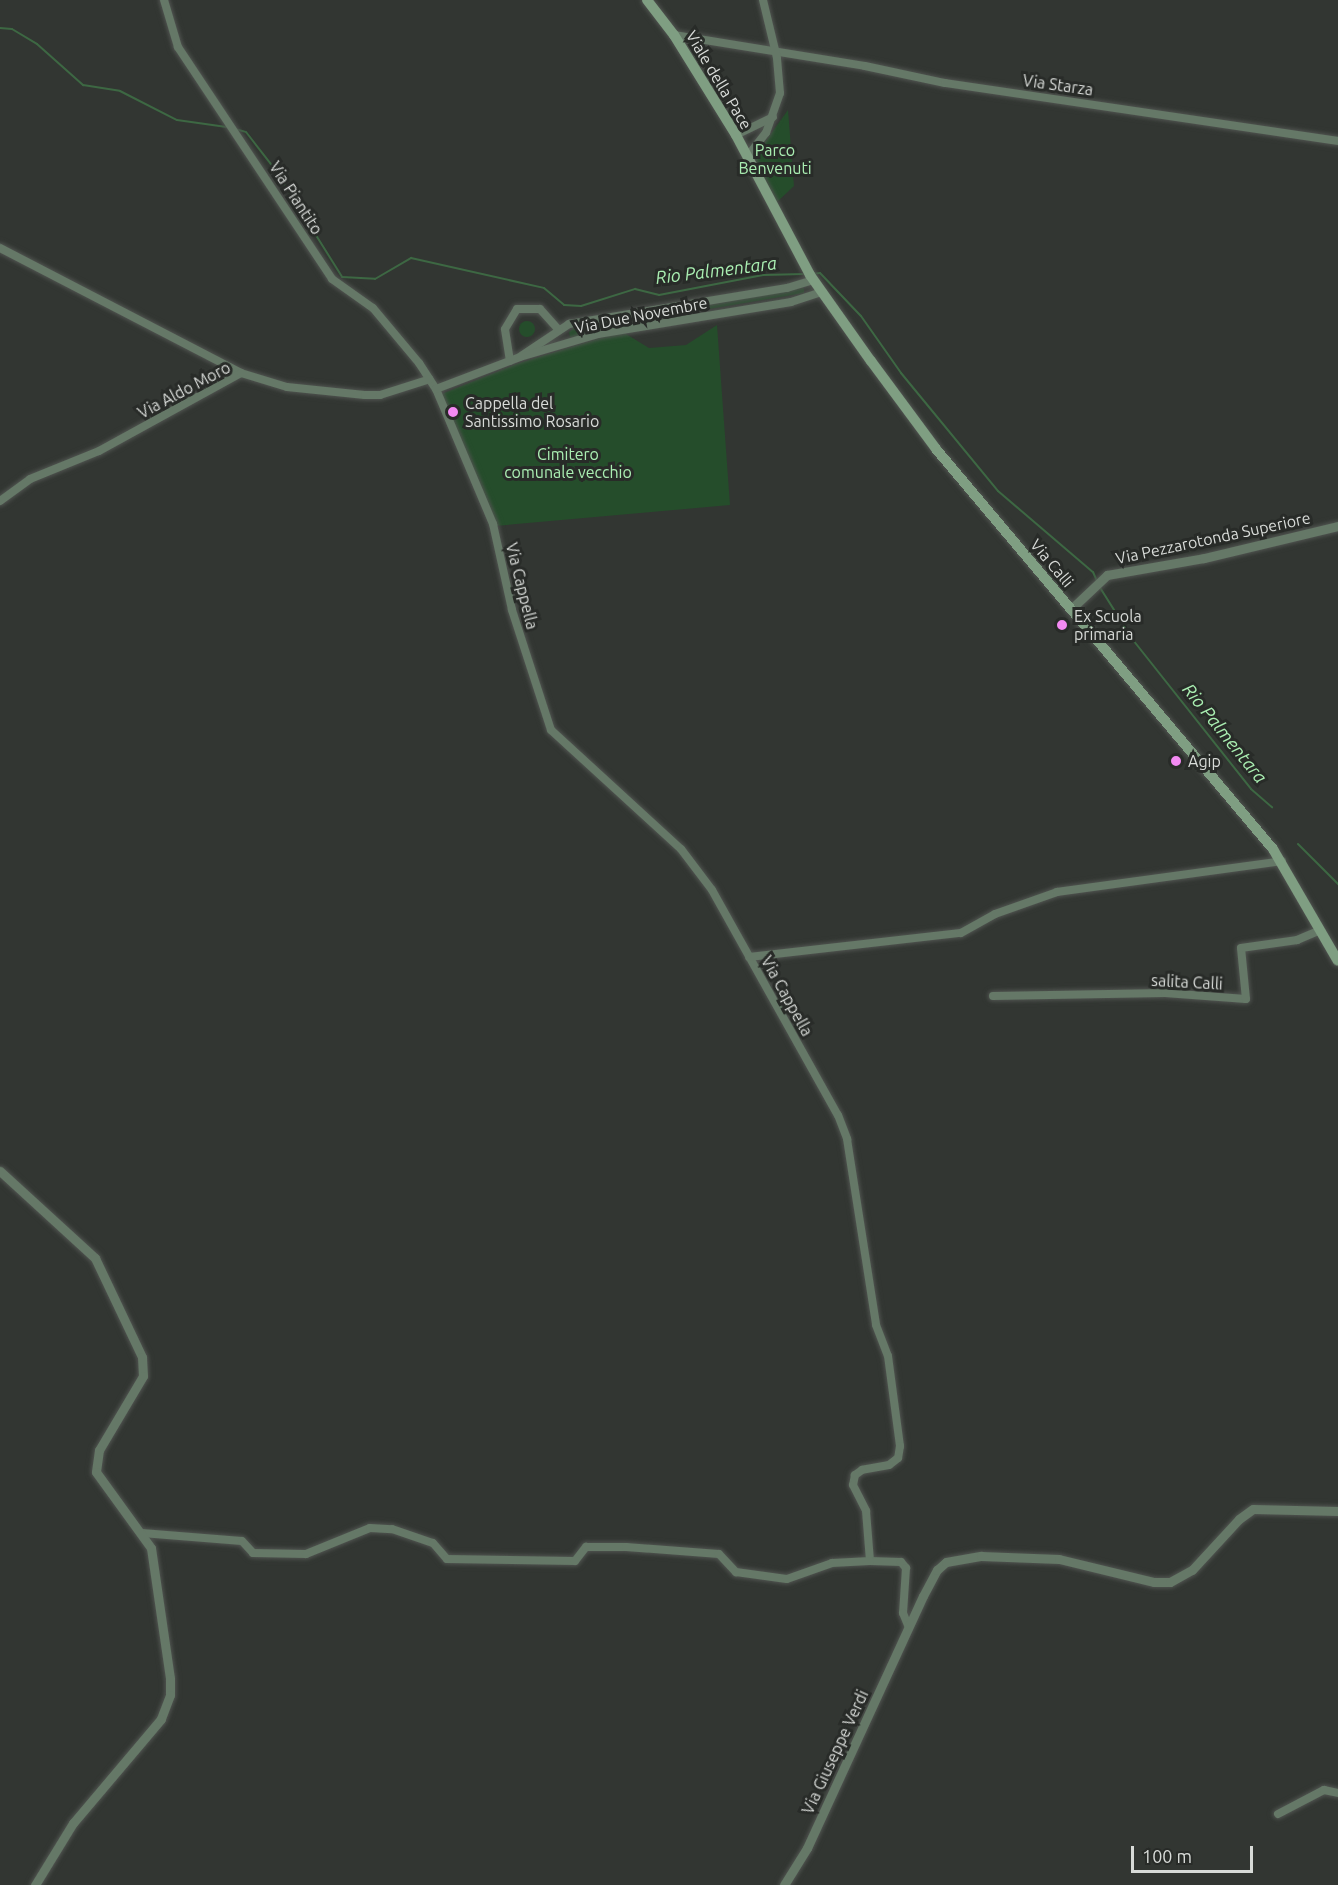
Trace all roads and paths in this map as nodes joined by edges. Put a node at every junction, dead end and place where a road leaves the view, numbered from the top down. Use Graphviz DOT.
graph roads {
  1 [pos="164,0"];
  2 [pos="647,0"];
  3 [pos="763,0"];
  4 [pos="674,35"];
  5 [pos="775,50"];
  6 [pos="775,116"];
  7 [pos="736,135"];
  8 [pos="1338,141"];
  9 [pos="747,157"];
  10 [pos="0,248"];
  11 [pos="812,278"];
  12 [pos="822,292"];
  13 [pos="559,330"];
  14 [pos="520,357"];
  15 [pos="510,361"];
  16 [pos="241,373"];
  17 [pos="430,379"];
  18 [pos="436,389"];
  19 [pos="0,501"];
  20 [pos="1338,526"];
  21 [pos="1071,609"];
  22 [pos="1281,861"];
  23 [pos="1320,930"];
  24 [pos="749,957"];
  25 [pos="1338,961"];
  26 [pos="993,996"];
  27 [pos="0,1171"];
  28 [pos="1338,1511"];
  29 [pos="142,1533"];
  30 [pos="870,1561"];
  31 [pos="909,1628"];
  32 [pos="1338,1793"];
  33 [pos="1278,1814"];
  34 [pos="35,1885"];
  35 [pos="784,1885"];
  1 -- 17 [label="street, Via Piantito"];
  2 -- 4 [label="main road, Viale della Pace"];
  3 -- 5 [label="street"];
  4 -- 5 [label="street, Via Starza"];
  4 -- 7 [label="main road, Viale della Pace"];
  5 -- 6 [label="street"];
  5 -- 8 [label="street, Via Starza"];
  6 -- 7 [label="street"];
  6 -- 9 [label="street"];
  7 -- 9 [label="main road, Viale della Pace"];
  9 -- 11 [label="main road, Viale della Pace"];
  10 -- 16 [label="street"];
  11 -- 12 [label="main road, Via Calli"];
  11 -- 13 [label="street, Via Due Novembre"];
  12 -- 14 [label="street, Via Due Novembre"];
  12 -- 21 [label="main road, Via Calli"];
  13 -- 14 [label="street"];
  13 -- 15 [label="street"];
  14 -- 15 [label="street, Via Due Novembre"];
  15 -- 18 [label="street, Via Due Novembre"];
  16 -- 17 [label="street, Via Aldo Moro"];
  16 -- 19 [label="street, Via Aldo Moro"];
  17 -- 18 [label="street, Via Piantito"];
  18 -- 24 [label="street, Via Cappella"];
  20 -- 21 [label="street, Via Pezzarotonda Superiore"];
  21 -- 22 [label="main road, Via Calli"];
  22 -- 23 [label="main road, Via Calli"];
  22 -- 24 [label="street"];
  23 -- 25 [label="main road, Via Calli"];
  23 -- 26 [label="street, salita Calli"];
  24 -- 30 [label="street, Via Cappella"];
  27 -- 29 [label="street"];
  28 -- 31 [label="street, Via Giuseppe Verdi"];
  29 -- 30 [label="street"];
  29 -- 34 [label="street"];
  30 -- 31 [label="street"];
  31 -- 35 [label="street, Via Giuseppe Verdi"];
  32 -- 33 [label="street"];
}
